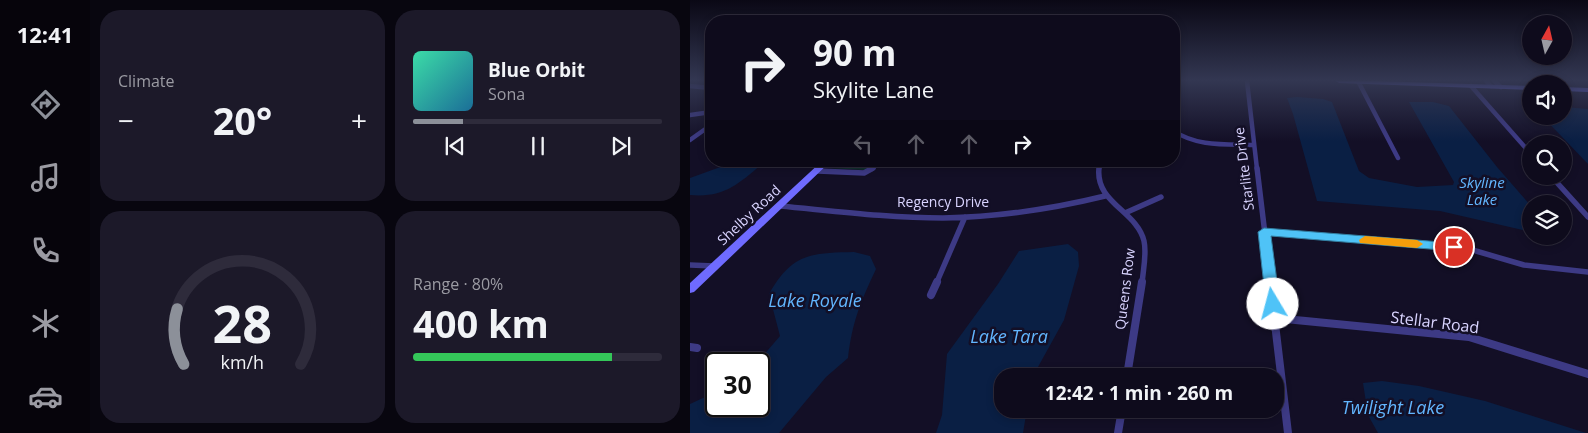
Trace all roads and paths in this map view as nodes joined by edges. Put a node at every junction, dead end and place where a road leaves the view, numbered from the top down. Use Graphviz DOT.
graph roads {
  1 [pos="1250,101"];
  2 [pos="1368,101"];
  3 [pos="1484,101"];
  4 [pos="705,113"];
  5 [pos="690,115"];
  6 [pos="705,129"];
  7 [pos="1180,135"];
  8 [pos="690,140"];
  9 [pos="1522,144"];
  10 [pos="1254,145"];
  11 [pos="1398,158"];
  12 [pos="821,167"];
  13 [pos="875,167"];
  14 [pos="1099,167"];
  15 [pos="818,170"];
  16 [pos="1559,185"];
  17 [pos="1105,196"];
  18 [pos="1161,197"];
  19 [pos="780,206"];
  20 [pos="1125,214"];
  21 [pos="965,217"];
  22 [pos="1588,218"];
  23 [pos="1264,232"];
  24 [pos="690,264"];
  25 [pos="714,266"];
  26 [pos="1588,272"];
  27 [pos="690,289"];
  28 [pos="931,296"];
  29 [pos="1275,318"];
  30 [pos="1128,368"];
  31 [pos="1588,374"];
  32 [pos="1120,418"];
  33 [pos="1118,433"];
  34 [pos="1288,433"];
  1 -- 10 [label="street, Starlite Drive"];
  2 -- 11 [label="street"];
  3 -- 9 [label="street"];
  4 -- 5 [label="street"];
  6 -- 8 [label="street"];
  7 -- 10 [label="street"];
  10 -- 23 [label="street, Starlite Drive"];
  12 -- 15 [label="street, Shelby Road"];
  13 -- 15 [label="street"];
  14 -- 17 [label="street"];
  15 -- 19 [label="street, Shelby Road"];
  16 -- 22 [label="street"];
  17 -- 20 [label="street, Queens Row"];
  17 -- 21 [label="street, Regency Drive"];
  18 -- 20 [label="street"];
  19 -- 21 [label="street, Regency Drive"];
  19 -- 25 [label="street, Shelby Road"];
  20 -- 30 [label="street, Queens Row"];
  21 -- 28 [label="street"];
  23 -- 26 [label="street"];
  23 -- 29 [label="street, Starlite Drive"];
  24 -- 25 [label="street"];
  25 -- 27 [label="street, Shelby Road"];
  29 -- 31 [label="street, Stellar Road"];
  29 -- 34 [label="street, Starlite Drive"];
  32 -- 33 [label="street"];
}
